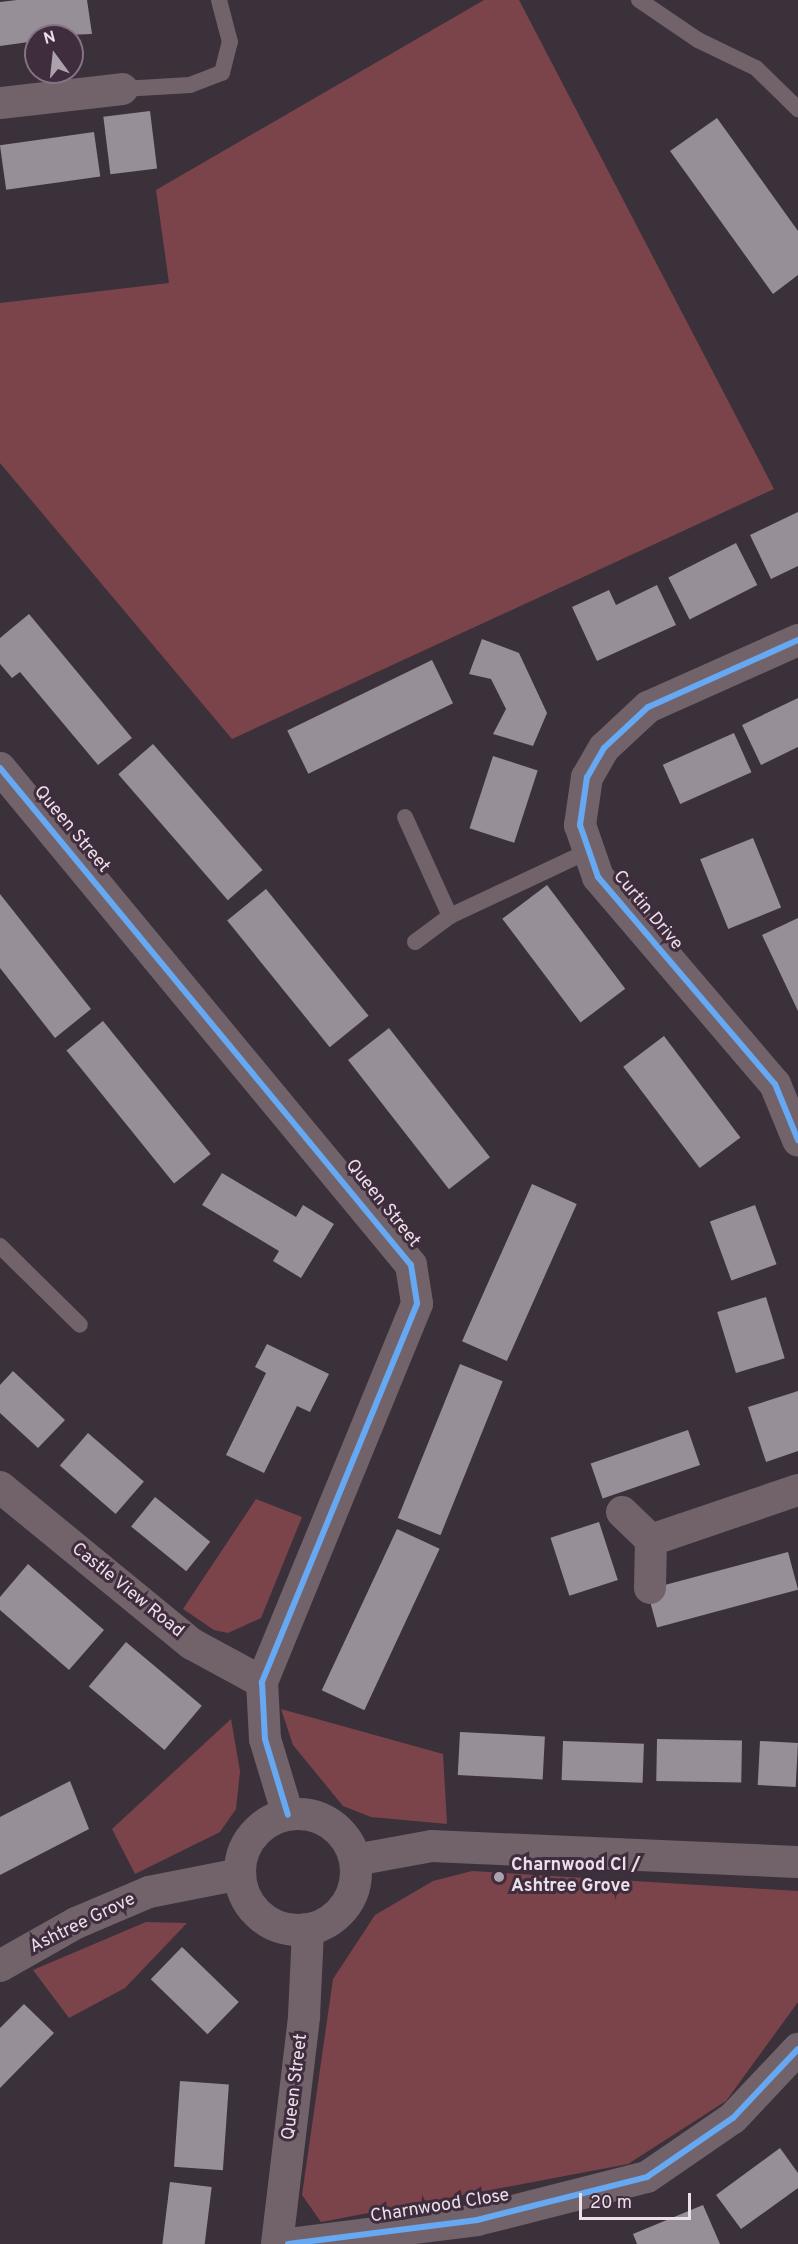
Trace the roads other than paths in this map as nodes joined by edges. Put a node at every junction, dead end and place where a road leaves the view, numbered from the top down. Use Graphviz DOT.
graph roads {
  1 [pos="219,0"];
  2 [pos="639,0"];
  3 [pos="122,89"];
  4 [pos="0,103"];
  5 [pos="798,109"];
  6 [pos="798,640"];
  7 [pos="0,768"];
  8 [pos="405,817"];
  9 [pos="589,850"];
  10 [pos="450,916"];
  11 [pos="415,942"];
  12 [pos="788,1089"];
  13 [pos="798,1140"];
  14 [pos="0,1246"];
  15 [pos="80,1325"];
  16 [pos="0,1487"];
  17 [pos="798,1490"];
  18 [pos="622,1512"];
  19 [pos="651,1540"];
  20 [pos="650,1588"];
  21 [pos="262,1682"];
  22 [pos="288,1815"];
  23 [pos="355,1860"];
  24 [pos="798,1862"];
  25 [pos="240,1874"];
  26 [pos="308,1930"];
  27 [pos="0,1966"];
  28 [pos="798,2049"];
  29 [pos="277,2244"];
  30 [pos="288,2244"];
  1 -- 3 [label="lane"];
  2 -- 5 [label="lane"];
  3 -- 4 [label="street"];
  6 -- 9 [label="street, Curtin Drive"];
  7 -- 21 [label="street, Queen Street"];
  8 -- 10 [label="lane"];
  9 -- 10 [label="lane"];
  9 -- 12 [label="street, Curtin Drive"];
  10 -- 11 [label="lane"];
  12 -- 13 [label="street, Curtin Drive"];
  14 -- 15 [label="lane"];
  16 -- 21 [label="street, Castle View Road"];
  17 -- 19 [label="street"];
  18 -- 19 [label="street"];
  19 -- 20 [label="street"];
  21 -- 22 [label="street, Queen Street"];
  22 -- 23 [label="street"];
  22 -- 25 [label="street"];
  23 -- 24 [label="street"];
  23 -- 26 [label="street"];
  25 -- 26 [label="street"];
  25 -- 27 [label="street, Ashtree Grove"];
  26 -- 29 [label="street, Queen Street"];
  28 -- 30 [label="street, Charnwood Close"];
}
